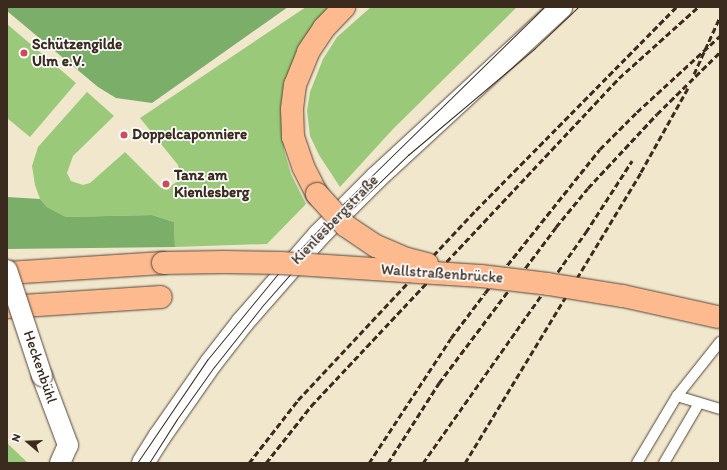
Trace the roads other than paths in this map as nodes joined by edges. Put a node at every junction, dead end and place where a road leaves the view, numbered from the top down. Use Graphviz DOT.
graph roads {
  1 [pos="344,7"];
  2 [pos="561,7"];
  3 [pos="7,271"];
  4 [pos="481,276"];
  5 [pos="161,297"];
  6 [pos="7,307"];
  7 [pos="719,317"];
  8 [pos="720,342"];
  9 [pos="677,396"];
  10 [pos="699,403"];
  11 [pos="720,409"];
  12 [pos="60,463"];
  13 [pos="143,463"];
  14 [pos="637,463"];
  15 [pos="664,463"];
  1 -- 4 [label="highway, bridge"];
  2 -- 13 [label="street, Kienlesbergstraße"];
  3 -- 4 [label="highway, Wallstraßenbrücke, bridge"];
  3 -- 12 [label="street, Heckenbühl, bridge"];
  4 -- 7 [label="highway, Wallstraßenbrücke, bridge"];
  5 -- 6 [label="highway"];
  8 -- 9 [label="lane"];
  9 -- 10 [label="lane"];
  9 -- 14 [label="lane"];
  10 -- 11 [label="lane"];
  10 -- 15 [label="lane"];
}
